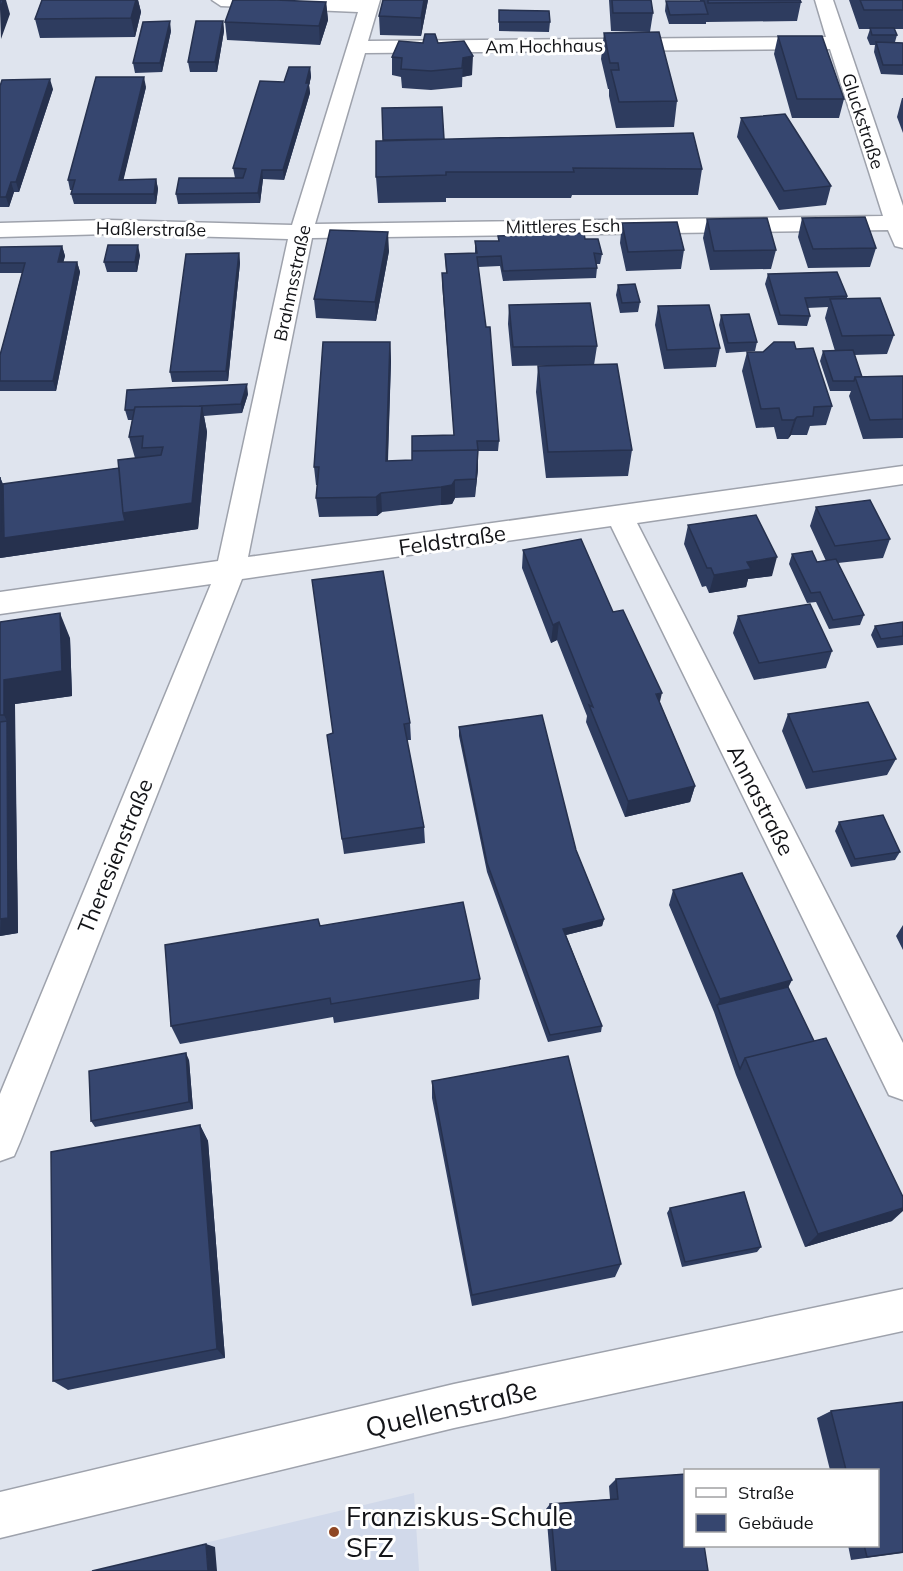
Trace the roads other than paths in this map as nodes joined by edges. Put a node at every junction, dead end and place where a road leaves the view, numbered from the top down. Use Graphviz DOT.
graph roads {
  1 [pos="221,0"];
  2 [pos="824,0"];
  3 [pos="370,3"];
  4 [pos="837,43"];
  5 [pos="359,46"];
  6 [pos="302,229"];
  7 [pos="0,230"];
  8 [pos="900,232"];
  9 [pos="903,475"];
  10 [pos="620,517"];
  11 [pos="231,570"];
  12 [pos="0,603"];
  13 [pos="903,1083"];
  14 [pos="7,1106"];
  15 [pos="0,1142"];
  16 [pos="903,1310"];
  17 [pos="0,1515"];
  1 -- 3 [label="street"];
  2 -- 4 [label="street, Gluckstraße"];
  3 -- 5 [label="street, Brahmsstraße"];
  4 -- 5 [label="street, Am Hochhaus"];
  4 -- 8 [label="street, Gluckstraße"];
  5 -- 6 [label="street, Brahmsstraße"];
  6 -- 7 [label="street, Haßlerstraße"];
  6 -- 8 [label="street, Mittleres Esch"];
  6 -- 11 [label="street, Brahmsstraße"];
  9 -- 10 [label="street, Feldstraße"];
  10 -- 11 [label="street, Feldstraße"];
  10 -- 13 [label="street, Annastraße"];
  11 -- 12 [label="street, Feldstraße"];
  11 -- 14 [label="street, Theresienstraße"];
  14 -- 15 [label="street, Theresienstraße"];
  16 -- 17 [label="street, Quellenstraße"];
}
